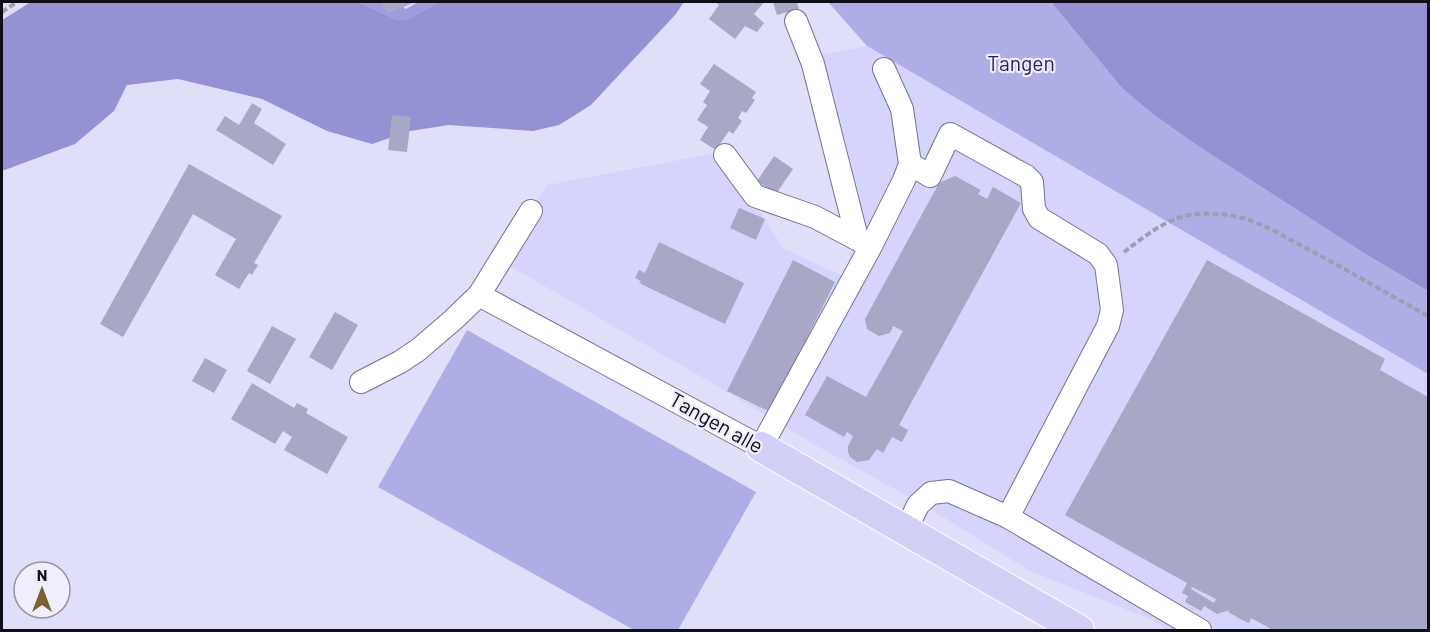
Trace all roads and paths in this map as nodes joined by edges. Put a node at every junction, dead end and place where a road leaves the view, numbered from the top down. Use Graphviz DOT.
graph roads {
  1 [pos="17,2"];
  2 [pos="2,12"];
  3 [pos="796,21"];
  4 [pos="884,69"];
  5 [pos="725,155"];
  6 [pos="910,164"];
  7 [pos="531,211"];
  8 [pos="864,242"];
  9 [pos="1106,265"];
  10 [pos="479,295"];
  11 [pos="1428,316"];
  12 [pos="361,382"];
  13 [pos="761,447"];
  14 [pos="1008,517"];
  15 [pos="905,532"];
  16 [pos="1079,630"];
  17 [pos="1200,630"];
  1 -- 2 [label="path"];
  3 -- 8 [label="street"];
  4 -- 6 [label="street"];
  5 -- 8 [label="street"];
  6 -- 8 [label="street"];
  6 -- 9 [label="street"];
  7 -- 10 [label="street"];
  8 -- 13 [label="street"];
  9 -- 11 [label="path"];
  9 -- 14 [label="street"];
  10 -- 12 [label="street"];
  10 -- 13 [label="street, Tangen alle"];
  13 -- 15 [label="main road, Tangen alle"];
  14 -- 15 [label="street"];
  14 -- 17 [label="street"];
  15 -- 16 [label="main road, Tangen alle"];
}
